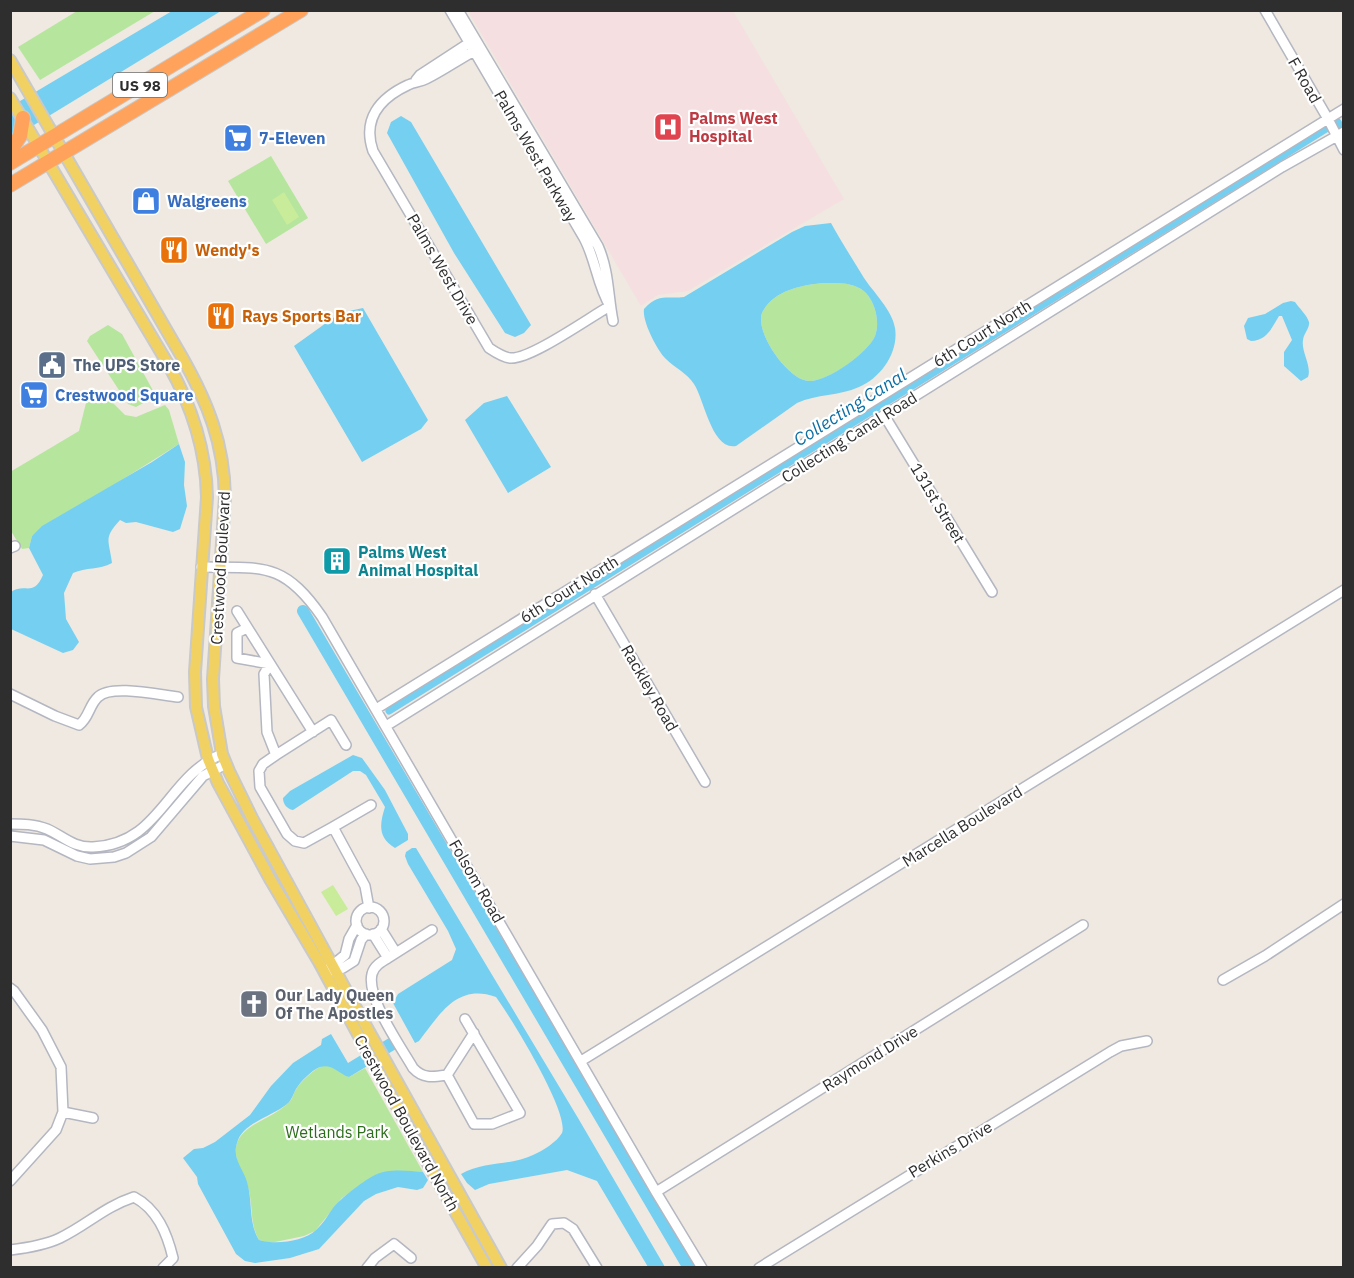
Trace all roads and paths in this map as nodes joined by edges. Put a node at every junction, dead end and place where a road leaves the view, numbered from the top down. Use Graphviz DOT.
graph roads {
  1 [pos="263,10"];
  2 [pos="302,10"];
  3 [pos="450,10"];
  4 [pos="458,10"];
  5 [pos="1265,10"];
  6 [pos="472,47"];
  7 [pos="10,60"];
  8 [pos="10,98"];
  9 [pos="1344,109"];
  10 [pos="23,118"];
  11 [pos="1328,119"];
  12 [pos="26,134"];
  13 [pos="1340,134"];
  14 [pos="55,136"];
  15 [pos="40,145"];
  16 [pos="1344,150"];
  17 [pos="10,151"];
  18 [pos="65,152"];
  19 [pos="50,161"];
  20 [pos="10,163"];
  21 [pos="10,185"];
  22 [pos="610,306"];
  23 [pos="613,321"];
  24 [pos="884,415"];
  25 [pos="201,567"];
  26 [pos="221,567"];
  27 [pos="1344,590"];
  28 [pos="992,592"];
  29 [pos="595,594"];
  30 [pos="237,611"];
  31 [pos="248,628"];
  32 [pos="270,664"];
  33 [pos="10,694"];
  34 [pos="178,697"];
  35 [pos="376,709"];
  36 [pos="386,726"];
  37 [pos="312,732"];
  38 [pos="346,745"];
  39 [pos="222,754"];
  40 [pos="276,755"];
  41 [pos="208,759"];
  42 [pos="226,764"];
  43 [pos="213,770"];
  44 [pos="705,782"];
  45 [pos="371,804"];
  46 [pos="10,824"];
  47 [pos="333,827"];
  48 [pos="10,836"];
  49 [pos="1344,904"];
  50 [pos="368,908"];
  51 [pos="291,915"];
  52 [pos="357,925"];
  53 [pos="1083,925"];
  54 [pos="432,930"];
  55 [pos="374,932"];
  56 [pos="392,955"];
  57 [pos="330,969"];
  58 [pos="1222,980"];
  59 [pos="10,988"];
  60 [pos="347,992"];
  61 [pos="465,1019"];
  62 [pos="474,1033"];
  63 [pos="1147,1041"];
  64 [pos="368,1043"];
  65 [pos="581,1061"];
  66 [pos="380,1063"];
  67 [pos="447,1076"];
  68 [pos="63,1112"];
  69 [pos="93,1118"];
  70 [pos="10,1181"];
  71 [pos="656,1192"];
  72 [pos="10,1250"];
  73 [pos="411,1258"];
  74 [pos="163,1268"];
  75 [pos="367,1268"];
  76 [pos="487,1268"];
  77 [pos="501,1268"];
  78 [pos="517,1268"];
  79 [pos="597,1268"];
  80 [pos="702,1268"];
  81 [pos="759,1268"];
  1 -- 14 [label="highway, US 98"];
  2 -- 18 [label="highway, US 98"];
  3 -- 6 [label="street, Palms West Parkway"];
  4 -- 22 [label="street, Palms West Parkway"];
  5 -- 11 [label="street, F Road"];
  6 -- 22 [label="street, Palms West Parkway"];
  6 -- 22 [label="street, Palms West Drive"];
  7 -- 14 [label="main road, Crestwood Boulevard"];
  8 -- 10 [label="main road"];
  9 -- 11 [label="street, 6th Court North"];
  10 -- 12 [label="highway"];
  11 -- 13 [label="street, F Road"];
  11 -- 35 [label="street, 6th Court North"];
  12 -- 15 [label="main road, Crestwood Boulevard"];
  12 -- 17 [label="highway"];
  13 -- 16 [label="street, F Road"];
  13 -- 24 [label="street, Collecting Canal Road"];
  14 -- 15 [label="highway, US 98"];
  14 -- 18 [label="main road, Crestwood Boulevard"];
  15 -- 19 [label="main road, Crestwood Boulevard"];
  15 -- 20 [label="highway, US 98"];
  18 -- 19 [label="highway, US 98"];
  18 -- 26 [label="main road, Crestwood Boulevard"];
  19 -- 21 [label="highway, US 98"];
  19 -- 25 [label="main road, Crestwood Boulevard"];
  22 -- 23 [label="street, Palms West Parkway"];
  24 -- 28 [label="street, 131st Street"];
  24 -- 29 [label="street, Collecting Canal Road"];
  25 -- 26 [label="street, Folsom Road"];
  25 -- 41 [label="main road, Crestwood Boulevard"];
  26 -- 35 [label="street, Folsom Road"];
  26 -- 39 [label="main road, Crestwood Boulevard"];
  27 -- 65 [label="street, Marcella Boulevard"];
  29 -- 36 [label="street, Collecting Canal Road"];
  29 -- 44 [label="street, Rackley Road"];
  30 -- 31 [label="street"];
  31 -- 32 [label="street"];
  31 -- 32 [label="street"];
  32 -- 37 [label="street"];
  32 -- 40 [label="street"];
  33 -- 34 [label="street"];
  35 -- 36 [label="street, Folsom Road"];
  36 -- 65 [label="street, Folsom Road"];
  37 -- 38 [label="street"];
  37 -- 40 [label="street"];
  39 -- 41 [label="street"];
  39 -- 42 [label="main road, Crestwood Boulevard"];
  40 -- 47 [label="street"];
  41 -- 43 [label="main road, Crestwood Boulevard"];
  41 -- 46 [label="street"];
  42 -- 43 [label="street"];
  42 -- 57 [label="main road, Crestwood Boulevard"];
  43 -- 48 [label="street"];
  43 -- 51 [label="main road, Crestwood Boulevard"];
  45 -- 47 [label="street"];
  47 -- 50 [label="street"];
  49 -- 58 [label="street"];
  50 -- 52 [label="street"];
  50 -- 55 [label="street"];
  51 -- 57 [label="main road, Crestwood Boulevard North"];
  52 -- 55 [label="street"];
  52 -- 57 [label="street"];
  53 -- 71 [label="street, Raymond Drive"];
  54 -- 56 [label="street"];
  55 -- 56 [label="street"];
  55 -- 57 [label="street"];
  56 -- 67 [label="street"];
  57 -- 60 [label="main road, Crestwood Boulevard"];
  57 -- 64 [label="main road, Crestwood Boulevard North"];
  59 -- 68 [label="street"];
  60 -- 64 [label="main road, Crestwood Boulevard North"];
  61 -- 62 [label="street"];
  62 -- 67 [label="street"];
  62 -- 67 [label="street"];
  63 -- 81 [label="street, Perkins Drive"];
  64 -- 66 [label="main road, Crestwood Boulevard North"];
  65 -- 71 [label="street, Folsom Road"];
  66 -- 76 [label="main road, Crestwood Boulevard North"];
  66 -- 77 [label="main road, Crestwood Boulevard North"];
  68 -- 69 [label="street"];
  68 -- 70 [label="street"];
  71 -- 80 [label="street, Folsom Road"];
  72 -- 74 [label="street"];
  73 -- 75 [label="street"];
  78 -- 79 [label="street"];
}
